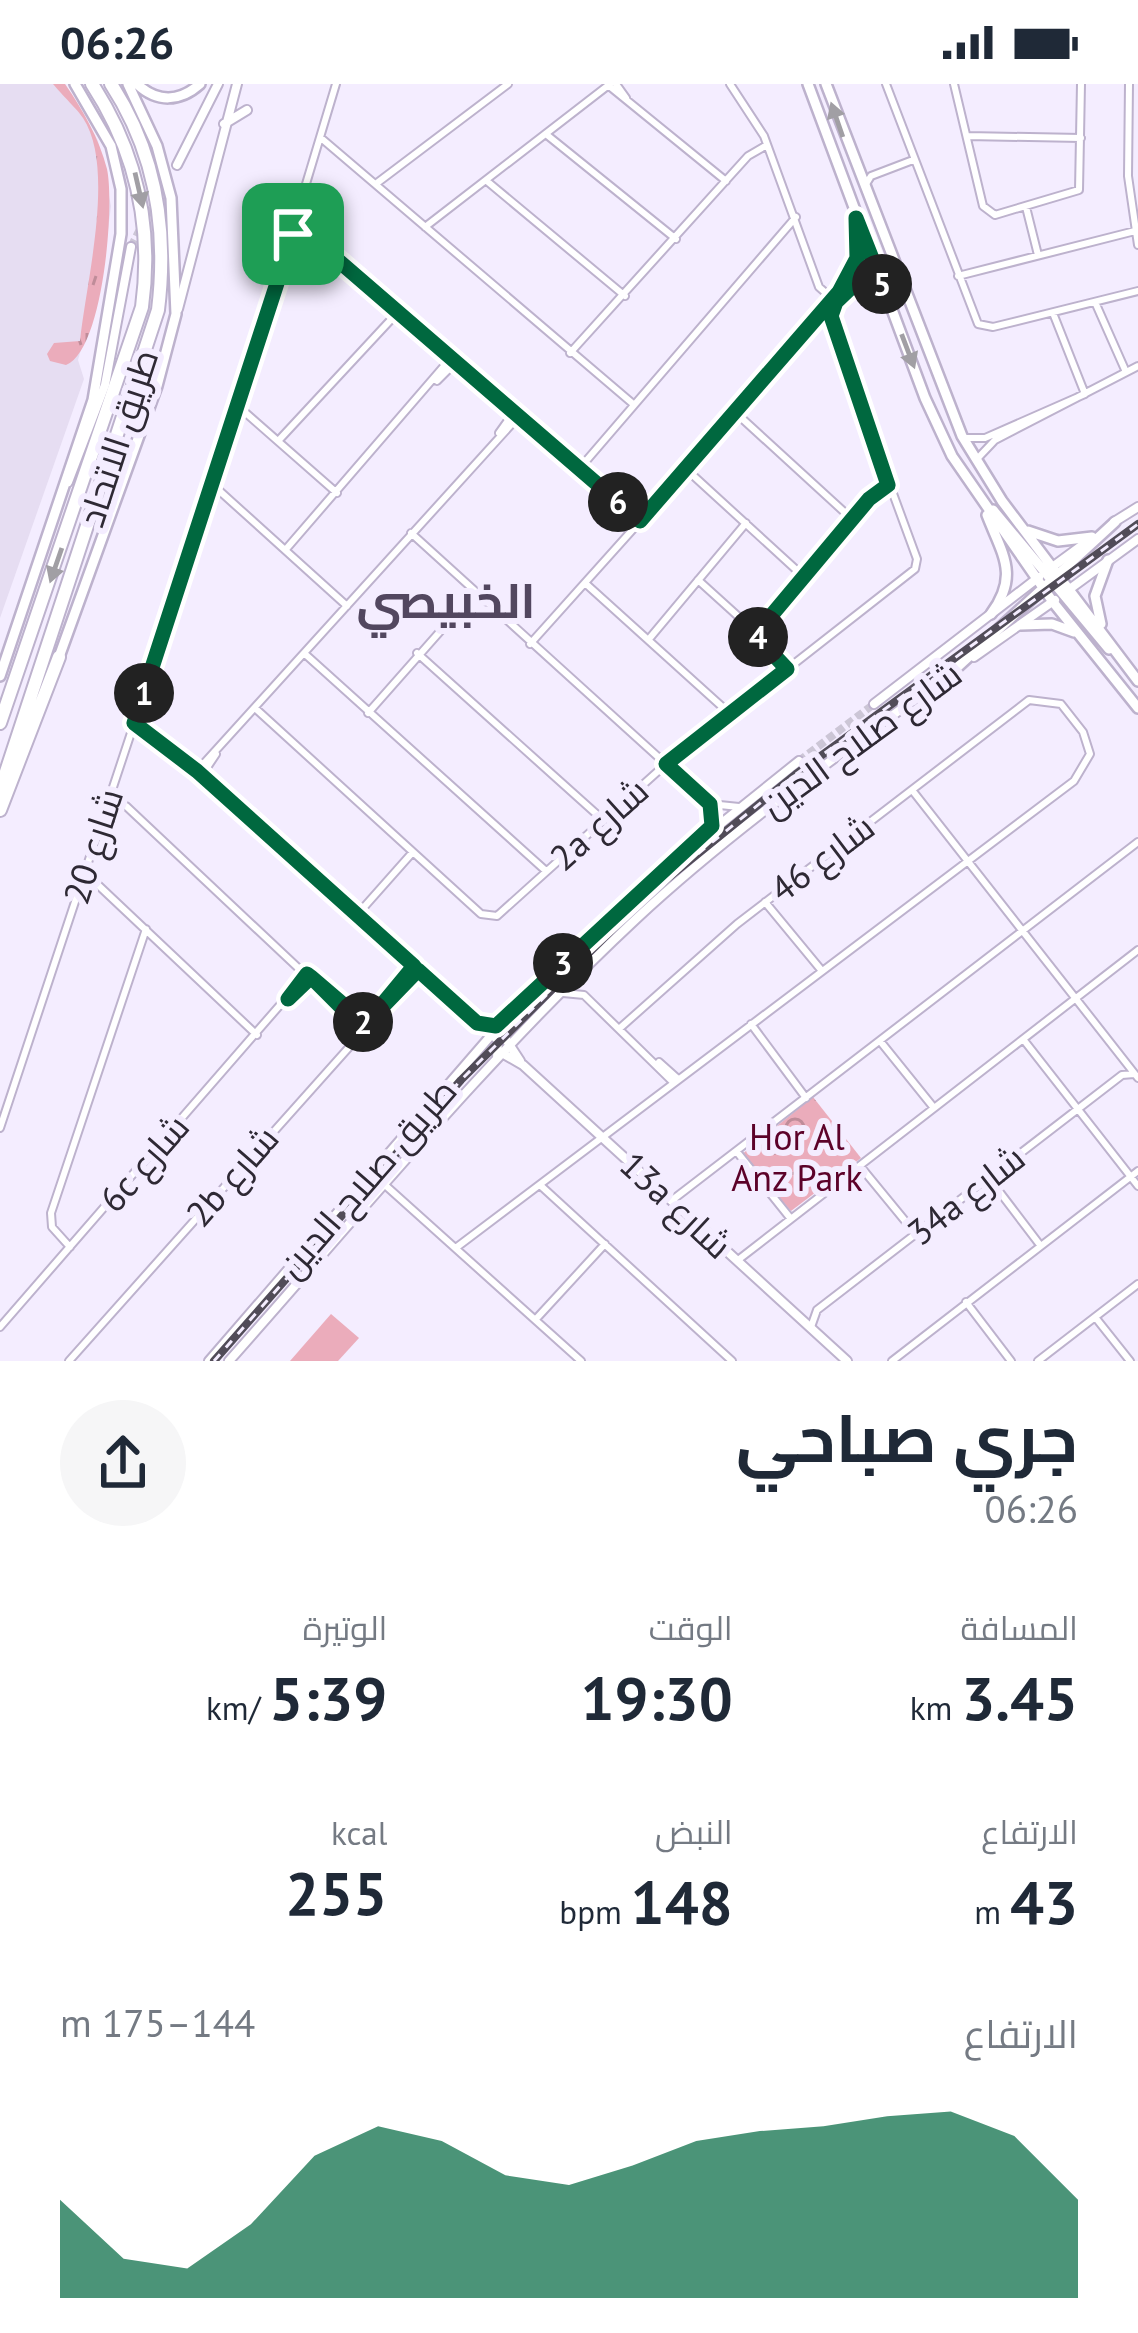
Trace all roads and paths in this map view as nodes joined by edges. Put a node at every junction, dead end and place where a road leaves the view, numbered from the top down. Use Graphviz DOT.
graph roads {
  1 [pos="75,84"];
  2 [pos="92,84"];
  3 [pos="111,84"];
  4 [pos="128,84"];
  5 [pos="137,84"];
  6 [pos="200,84"];
  7 [pos="218,84"];
  8 [pos="237,84"];
  9 [pos="336,84"];
  10 [pos="508,84"];
  11 [pos="611,84"];
  12 [pos="730,84"];
  13 [pos="808,84"];
  14 [pos="826,84"];
  15 [pos="886,84"];
  16 [pos="954,84"];
  17 [pos="1082,84"];
  18 [pos="1129,84"];
  19 [pos="247,110"];
  20 [pos="223,124"];
  21 [pos="549,132"];
  22 [pos="967,136"];
  23 [pos="1081,138"];
  24 [pos="319,142"];
  25 [pos="769,148"];
  26 [pos="913,160"];
  27 [pos="177,165"];
  28 [pos="490,180"];
  29 [pos="725,185"];
  30 [pos="378,186"];
  31 [pos="865,194"];
  32 [pos="1025,207"];
  33 [pos="796,218"];
  34 [pos="856,218"];
  35 [pos="294,230"];
  36 [pos="428,230"];
  37 [pos="1135,231"];
  38 [pos="674,242"];
  39 [pos="1138,245"];
  40 [pos="131,247"];
  41 [pos="1038,256"];
  42 [pos="957,276"];
  43 [pos="1138,291"];
  44 [pos="839,292"];
  45 [pos="623,299"];
  46 [pos="888,299"];
  47 [pos="836,302"];
  48 [pos="1095,302"];
  49 [pos="396,310"];
  50 [pos="1053,312"];
  51 [pos="176,314"];
  52 [pos="801,340"];
  53 [pos="573,356"];
  54 [pos="454,360"];
  55 [pos="1138,366"];
  56 [pos="1126,372"];
  57 [pos="1085,394"];
  58 [pos="630,406"];
  59 [pos="238,410"];
  60 [pos="736,412"];
  61 [pos="516,414"];
  62 [pos="1025,423"];
  63 [pos="962,436"];
  64 [pos="281,441"];
  65 [pos="976,461"];
  66 [pos="577,466"];
  67 [pos="686,469"];
  68 [pos="68,483"];
  69 [pos="212,489"];
  70 [pos="890,489"];
  71 [pos="339,491"];
  72 [pos="982,501"];
  73 [pos="1138,507"];
  74 [pos="856,516"];
  75 [pos="640,521"];
  76 [pos="1115,522"];
  77 [pos="748,525"];
  78 [pos="1024,530"];
  79 [pos="409,535"];
  80 [pos="1092,538"];
  81 [pos="1138,538"];
  82 [pos="289,550"];
  83 [pos="1108,560"];
  84 [pos="805,574"];
  85 [pos="1048,577"];
  86 [pos="696,582"];
  87 [pos="585,583"];
  88 [pos="471,591"];
  89 [pos="1067,591"];
  90 [pos="1053,602"];
  91 [pos="349,604"];
  92 [pos="991,614"];
  93 [pos="1021,625"];
  94 [pos="753,633"];
  95 [pos="1078,634"];
  96 [pos="646,638"];
  97 [pos="1108,639"];
  98 [pos="530,644"];
  99 [pos="416,655"];
  100 [pos="303,656"];
  101 [pos="59,657"];
  102 [pos="1126,664"];
  103 [pos="789,667"];
  104 [pos="950,674"];
  105 [pos="0,676"];
  106 [pos="1138,681"];
  107 [pos="874,704"];
  108 [pos="1138,708"];
  109 [pos="254,711"];
  110 [pos="366,711"];
  111 [pos="727,716"];
  112 [pos="0,723"];
  113 [pos="134,723"];
  114 [pos="799,761"];
  115 [pos="666,764"];
  116 [pos="200,773"];
  117 [pos="0,790"];
  118 [pos="912,790"];
  119 [pos="108,800"];
  120 [pos="710,804"];
  121 [pos="742,806"];
  122 [pos="0,810"];
  123 [pos="600,822"];
  124 [pos="710,831"];
  125 [pos="1138,842"];
  126 [pos="414,855"];
  127 [pos="968,861"];
  128 [pos="544,873"];
  129 [pos="82,880"];
  130 [pos="765,902"];
  131 [pos="359,917"];
  132 [pos="149,932"];
  133 [pos="1023,932"];
  134 [pos="1138,950"];
  135 [pos="562,964"];
  136 [pos="416,968"];
  137 [pos="822,970"];
  138 [pos="582,971"];
  139 [pos="309,976"];
  140 [pos="559,994"];
  141 [pos="584,995"];
  142 [pos="1075,999"];
  143 [pos="503,1022"];
  144 [pos="477,1023"];
  145 [pos="751,1024"];
  146 [pos="364,1026"];
  147 [pos="620,1028"];
  148 [pos="258,1032"];
  149 [pos="492,1034"];
  150 [pos="1023,1039"];
  151 [pos="880,1041"];
  152 [pos="479,1048"];
  153 [pos="503,1053"];
  154 [pos="1126,1063"];
  155 [pos="1138,1063"];
  156 [pos="1136,1076"];
  157 [pos="676,1081"];
  158 [pos="451,1082"];
  159 [pos="475,1084"];
  160 [pos="476,1097"];
  161 [pos="806,1098"];
  162 [pos="934,1108"];
  163 [pos="1078,1109"];
  164 [pos="0,1128"];
  165 [pos="602,1137"];
  166 [pos="736,1152"];
  167 [pos="860,1166"];
  168 [pos="397,1172"];
  169 [pos="1134,1173"];
  170 [pos="989,1178"];
  171 [pos="385,1185"];
  172 [pos="540,1185"];
  173 [pos="1138,1186"];
  174 [pos="403,1198"];
  175 [pos="673,1202"];
  176 [pos="791,1220"];
  177 [pos="916,1234"];
  178 [pos="604,1244"];
  179 [pos="72,1245"];
  180 [pos="1040,1246"];
  181 [pos="459,1249"];
  182 [pos="738,1262"];
  183 [pos="1138,1284"];
  184 [pos="966,1302"];
  185 [pos="238,1310"];
  186 [pos="253,1310"];
  187 [pos="1095,1317"];
  188 [pos="536,1319"];
  189 [pos="0,1327"];
  190 [pos="812,1329"];
  191 [pos="845,1360"];
  192 [pos="68,1361"];
  193 [pos="209,1361"];
  194 [pos="229,1361"];
  195 [pos="581,1361"];
  196 [pos="732,1361"];
  197 [pos="892,1361"];
  198 [pos="1011,1361"];
  199 [pos="1038,1361"];
  200 [pos="1130,1361"];
  1 -- 68 [label="main road"];
  2 -- 112 [label="highway, طريق الاتحاد, one-way"];
  3 -- 117 [label="highway, طريق الاتحاد"];
  4 -- 51 [label="main road"];
  5 -- 6 [label="main road"];
  7 -- 27 [label="main road"];
  8 -- 20 [label="main road"];
  9 -- 24 [label="street, شارع 20"];
  10 -- 30 [label="street"];
  11 -- 21 [label="street"];
  11 -- 29 [label="street"];
  12 -- 25 [label="street"];
  13 -- 34 [label="main road"];
  31 -- 14 [label="main road, one-way"];
  15 -- 26 [label="street"];
  16 -- 22 [label="street"];
  17 -- 23 [label="street"];
  18 -- 37 [label="street"];
  19 -- 20 [label="main road"];
  20 -- 51 [label="main road"];
  21 -- 28 [label="street"];
  21 -- 38 [label="street"];
  22 -- 23 [label="street"];
  22 -- 32 [label="street"];
  23 -- 32 [label="street"];
  24 -- 30 [label="street"];
  24 -- 35 [label="street, شارع 20"];
  25 -- 29 [label="street"];
  25 -- 33 [label="street"];
  26 -- 31 [label="street"];
  26 -- 42 [label="street"];
  28 -- 36 [label="street"];
  28 -- 45 [label="street"];
  29 -- 38 [label="street"];
  30 -- 36 [label="street"];
  31 -- 63 [label="main road"];
  32 -- 41 [label="street"];
  33 -- 44 [label="street"];
  33 -- 58 [label="street"];
  34 -- 44 [label="street"];
  34 -- 46 [label="main road"];
  35 -- 49 [label="street"];
  35 -- 59 [label="street, شارع 20"];
  36 -- 53 [label="street"];
  37 -- 39 [label="street"];
  37 -- 41 [label="street"];
  38 -- 45 [label="street"];
  40 -- 68 [label="main road, طريق الاتحاد"];
  41 -- 42 [label="street"];
  42 -- 50 [label="street"];
  43 -- 48 [label="street"];
  44 -- 52 [label="street"];
  45 -- 53 [label="street"];
  46 -- 47 [label="street"];
  46 -- 72 [label="main road, one-way"];
  47 -- 52 [label="street"];
  47 -- 70 [label="street"];
  48 -- 50 [label="street"];
  48 -- 56 [label="street"];
  49 -- 54 [label="street"];
  49 -- 64 [label="street"];
  50 -- 57 [label="street"];
  51 -- 101 [label="main road"];
  52 -- 60 [label="street"];
  53 -- 58 [label="street"];
  54 -- 61 [label="street"];
  54 -- 71 [label="street"];
  55 -- 56 [label="street"];
  56 -- 57 [label="street"];
  57 -- 62 [label="street"];
  58 -- 66 [label="street"];
  59 -- 64 [label="street"];
  59 -- 69 [label="street, شارع 20"];
  60 -- 67 [label="street"];
  60 -- 74 [label="street"];
  61 -- 66 [label="street"];
  61 -- 79 [label="street"];
  62 -- 63 [label="street"];
  62 -- 65 [label="street"];
  63 -- 65 [label="main road"];
  64 -- 71 [label="street"];
  65 -- 78 [label="main road"];
  66 -- 75 [label="street"];
  67 -- 75 [label="street"];
  67 -- 77 [label="street"];
  68 -- 105 [label="main road, طريق الاتحاد"];
  69 -- 82 [label="street"];
  69 -- 113 [label="street, شارع 20"];
  70 -- 74 [label="street"];
  70 -- 103 [label="street, 2a شارع"];
  71 -- 82 [label="street"];
  72 -- 85 [label="main road"];
  72 -- 92 [label="main road"];
  73 -- 76 [label="main road, شارع صلاح الدين"];
  74 -- 84 [label="street"];
  75 -- 87 [label="street"];
  76 -- 80 [label="main road, شارع صلاح الدين"];
  76 -- 85 [label="main road"];
  77 -- 84 [label="street"];
  77 -- 86 [label="street"];
  78 -- 80 [label="main road"];
  78 -- 85 [label="main road"];
  79 -- 88 [label="street"];
  79 -- 91 [label="street"];
  80 -- 85 [label="main road, شارع صلاح الدين"];
  81 -- 83 [label="main road, شارع صلاح الدين"];
  82 -- 91 [label="street"];
  83 -- 89 [label="main road, شارع صلاح الدين"];
  83 -- 97 [label="main road"];
  84 -- 94 [label="street"];
  85 -- 89 [label="main road"];
  85 -- 90 [label="main road"];
  85 -- 92 [label="main road, شارع صلاح الدين"];
  85 -- 104 [label="main road"];
  86 -- 94 [label="street"];
  86 -- 96 [label="street"];
  87 -- 96 [label="street"];
  87 -- 98 [label="street"];
  88 -- 98 [label="street"];
  88 -- 99 [label="street"];
  89 -- 90 [label="main road, شارع صلاح الدين"];
  89 -- 97 [label="main road"];
  89 -- 102 [label="main road"];
  90 -- 93 [label="main road, شارع صلاح الدين"];
  90 -- 95 [label="main road"];
  91 -- 100 [label="street"];
  92 -- 107 [label="main road, شارع صلاح الدين"];
  93 -- 95 [label="main road"];
  93 -- 104 [label="main road, شارع صلاح الدين"];
  94 -- 103 [label="street"];
  95 -- 108 [label="main road"];
  96 -- 111 [label="street"];
  97 -- 102 [label="main road"];
  98 -- 115 [label="street"];
  99 -- 110 [label="street"];
  99 -- 123 [label="street"];
  100 -- 109 [label="street"];
  100 -- 110 [label="street"];
  101 -- 122 [label="highway"];
  102 -- 106 [label="main road"];
  103 -- 111 [label="street, 2a شارع"];
  104 -- 138 [label="main road, شارع صلاح الدين"];
  109 -- 116 [label="street"];
  109 -- 126 [label="street"];
  110 -- 128 [label="street"];
  111 -- 115 [label="street, 2a شارع"];
  113 -- 116 [label="street"];
  113 -- 119 [label="street, شارع 20"];
  114 -- 121 [label="main road, طريق صلاح الدين"];
  115 -- 120 [label="street"];
  115 -- 123 [label="street, 2a شارع"];
  116 -- 131 [label="street"];
  118 -- 127 [label="street"];
  118 -- 127 [label="street, شارع 46"];
  118 -- 130 [label="street, شارع 46"];
  119 -- 129 [label="street, شارع 20"];
  119 -- 139 [label="street"];
  120 -- 121 [label="street"];
  120 -- 124 [label="street"];
  121 -- 124 [label="main road, طريق صلاح الدين"];
  123 -- 128 [label="street, 2a شارع"];
  124 -- 135 [label="main road, طريق صلاح الدين"];
  125 -- 133 [label="street"];
  126 -- 128 [label="street, 2a شارع"];
  126 -- 131 [label="street"];
  127 -- 133 [label="street"];
  127 -- 137 [label="street"];
  129 -- 132 [label="street"];
  129 -- 164 [label="street, شارع 20"];
  130 -- 137 [label="street"];
  130 -- 147 [label="street, شارع 46"];
  131 -- 136 [label="street"];
  132 -- 148 [label="street"];
  132 -- 179 [label="street"];
  133 -- 142 [label="street"];
  133 -- 151 [label="street"];
  134 -- 142 [label="street"];
  135 -- 143 [label="main road, طريق صلاح الدين"];
  135 -- 153 [label="main road"];
  136 -- 144 [label="street"];
  136 -- 146 [label="street, 2b شارع"];
  137 -- 145 [label="street"];
  138 -- 140 [label="main road, شارع صلاح الدين"];
  138 -- 141 [label="street"];
  139 -- 146 [label="street"];
  139 -- 148 [label="street, 6c شارع"];
  140 -- 141 [label="street"];
  140 -- 153 [label="main road, شارع صلاح الدين"];
  141 -- 147 [label="street"];
  142 -- 150 [label="street"];
  142 -- 154 [label="street"];
  143 -- 144 [label="street"];
  143 -- 149 [label="main road, طريق صلاح الدين"];
  144 -- 149 [label="main road"];
  144 -- 152 [label="street"];
  145 -- 157 [label="street"];
  145 -- 161 [label="street"];
  146 -- 192 [label="street, 2b شارع"];
  147 -- 157 [label="street"];
  148 -- 179 [label="street, 6c شارع"];
  149 -- 152 [label="main road, طريق صلاح الدين"];
  149 -- 153 [label="main road"];
  150 -- 162 [label="street"];
  150 -- 163 [label="street"];
  151 -- 161 [label="street"];
  151 -- 162 [label="street"];
  152 -- 158 [label="main road, طريق صلاح الدين"];
  153 -- 159 [label="main road, طريق صلاح الدين"];
  153 -- 165 [label="main road, 13a شارع"];
  154 -- 155 [label="street"];
  154 -- 156 [label="street"];
  156 -- 163 [label="street, 34a شارع"];
  157 -- 165 [label="street"];
  158 -- 171 [label="main road"];
  158 -- 186 [label="main road, طريق صلاح الدين"];
  159 -- 160 [label="main road"];
  159 -- 168 [label="main road, طريق صلاح الدين"];
  161 -- 166 [label="street"];
  162 -- 167 [label="street"];
  163 -- 169 [label="street"];
  163 -- 170 [label="street, 34a شارع"];
  165 -- 172 [label="street"];
  165 -- 175 [label="main road, 13a شارع"];
  166 -- 175 [label="street"];
  166 -- 176 [label="street"];
  167 -- 176 [label="street"];
  167 -- 177 [label="street"];
  168 -- 171 [label="main road, طريق صلاح الدين"];
  168 -- 174 [label="street"];
  169 -- 173 [label="street"];
  169 -- 180 [label="street"];
  170 -- 177 [label="street, 34a شارع"];
  170 -- 180 [label="street"];
  171 -- 174 [label="street"];
  171 -- 194 [label="main road, طريق صلاح الدين"];
  172 -- 178 [label="street"];
  172 -- 181 [label="street"];
  174 -- 181 [label="street"];
  175 -- 182 [label="main road, 13a شارع"];
  176 -- 182 [label="street"];
  177 -- 190 [label="street, 34a شارع"];
  178 -- 188 [label="street"];
  178 -- 196 [label="street"];
  179 -- 189 [label="street, 6c شارع"];
  180 -- 184 [label="street"];
  181 -- 188 [label="street"];
  182 -- 190 [label="main road, 13a شارع"];
  183 -- 187 [label="street"];
  184 -- 197 [label="street"];
  184 -- 198 [label="street"];
  185 -- 186 [label="main road"];
  186 -- 193 [label="main road, طريق صلاح الدين"];
  187 -- 199 [label="street"];
  187 -- 200 [label="street"];
  188 -- 195 [label="street"];
  190 -- 191 [label="main road, 13a شارع"];
}
